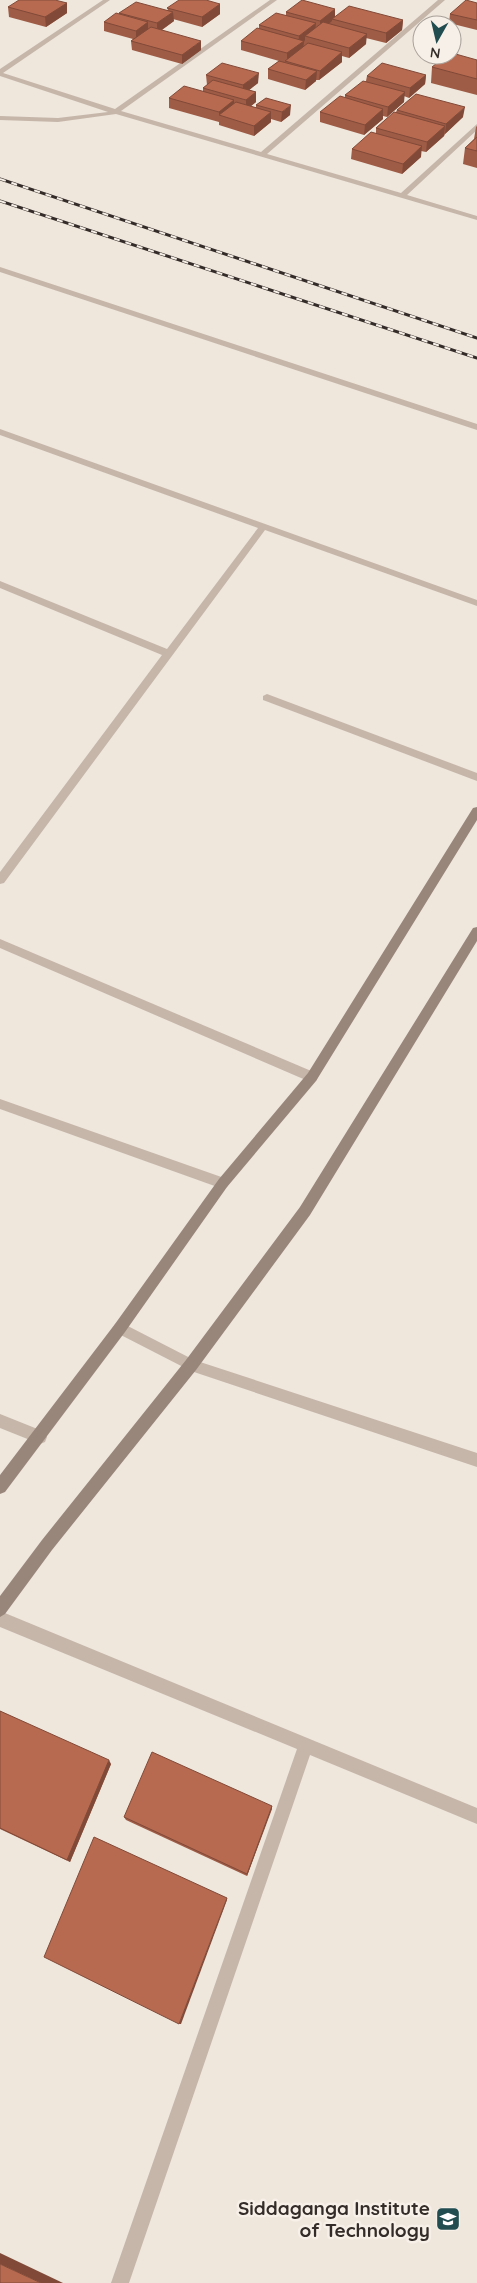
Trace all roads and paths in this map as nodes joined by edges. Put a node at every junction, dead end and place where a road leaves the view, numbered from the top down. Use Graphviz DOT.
graph roads {
  1 [pos="107,0"];
  2 [pos="274,0"];
  3 [pos="442,0"];
  4 [pos="0,73"];
  5 [pos="116,112"];
  6 [pos="0,118"];
  7 [pos="477,126"];
  8 [pos="263,154"];
  9 [pos="402,196"];
  10 [pos="477,218"];
  11 [pos="0,269"];
  12 [pos="477,428"];
  13 [pos="0,432"];
  14 [pos="264,526"];
  15 [pos="0,584"];
  16 [pos="477,602"];
  17 [pos="169,654"];
  18 [pos="268,698"];
  19 [pos="477,777"];
  20 [pos="477,811"];
  21 [pos="4,868"];
  22 [pos="0,880"];
  23 [pos="477,931"];
  24 [pos="0,943"];
  25 [pos="312,1077"];
  26 [pos="0,1104"];
  27 [pos="223,1183"];
  28 [pos="120,1328"];
  29 [pos="191,1365"];
  30 [pos="0,1421"];
  31 [pos="40,1437"];
  32 [pos="477,1460"];
  33 [pos="0,1488"];
  34 [pos="0,1609"];
  35 [pos="0,1619"];
  36 [pos="306,1745"];
  37 [pos="477,1816"];
  38 [pos="120,2283"];
  1 -- 4 [label="street"];
  2 -- 5 [label="street"];
  3 -- 8 [label="street"];
  4 -- 5 [label="street"];
  5 -- 6 [label="street"];
  5 -- 8 [label="street"];
  7 -- 9 [label="street"];
  8 -- 9 [label="street"];
  9 -- 10 [label="street"];
  11 -- 12 [label="street"];
  13 -- 14 [label="street"];
  14 -- 16 [label="street"];
  14 -- 17 [label="street"];
  15 -- 17 [label="street"];
  17 -- 21 [label="street"];
  18 -- 19 [label="street"];
  20 -- 25 [label="street"];
  21 -- 22 [label="street"];
  23 -- 29 [label="street"];
  24 -- 25 [label="street"];
  25 -- 27 [label="street"];
  26 -- 27 [label="street"];
  27 -- 28 [label="street"];
  28 -- 29 [label="street"];
  28 -- 31 [label="street"];
  29 -- 32 [label="street"];
  29 -- 34 [label="street"];
  30 -- 31 [label="street"];
  31 -- 33 [label="street"];
  35 -- 36 [label="street"];
  36 -- 37 [label="street"];
  36 -- 38 [label="street"];
}
